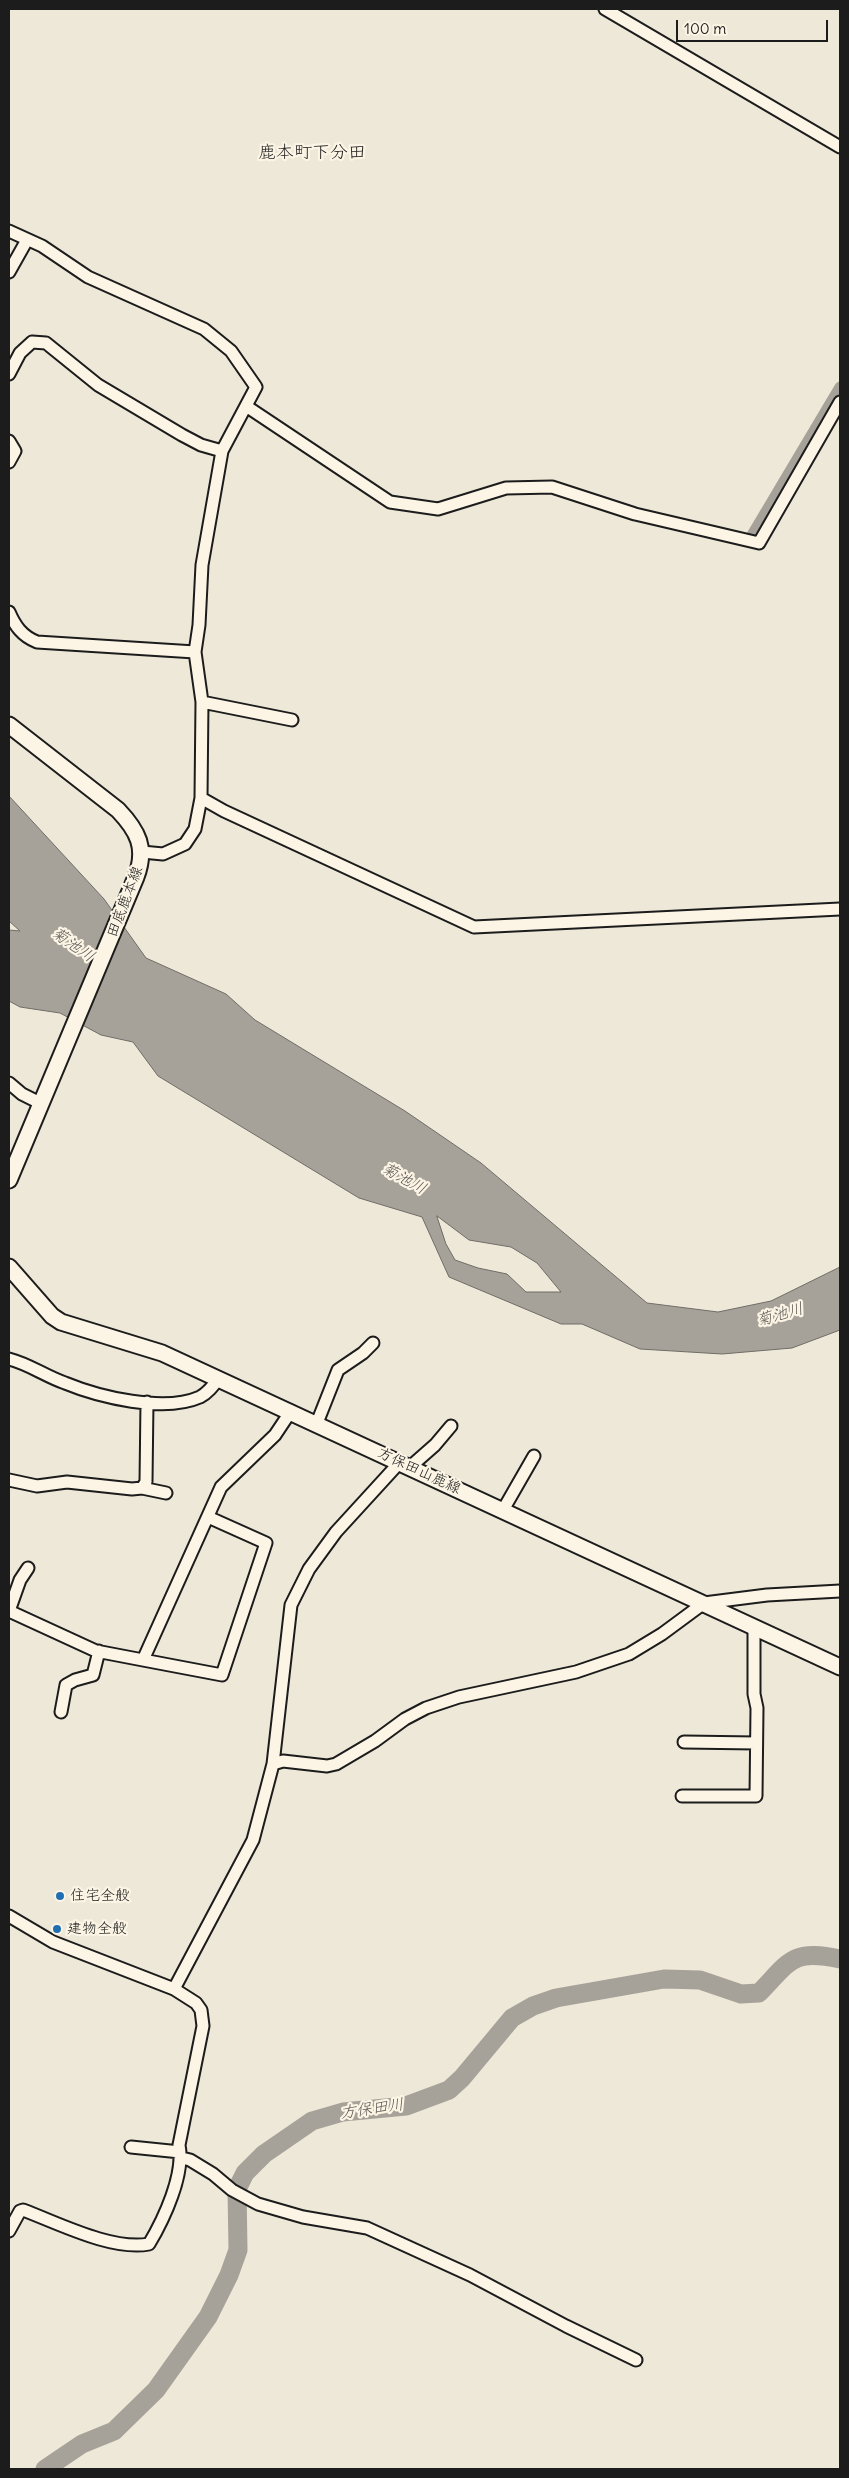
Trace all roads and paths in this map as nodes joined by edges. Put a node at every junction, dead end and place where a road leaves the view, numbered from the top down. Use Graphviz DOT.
graph roads {
  1 [pos="605,9"];
  2 [pos="840,147"];
  3 [pos="9,231"];
  4 [pos="27,240"];
  5 [pos="9,272"];
  6 [pos="9,374"];
  7 [pos="840,402"];
  8 [pos="246,406"];
  9 [pos="9,441"];
  10 [pos="222,451"];
  11 [pos="9,462"];
  12 [pos="9,612"];
  13 [pos="195,652"];
  14 [pos="202,702"];
  15 [pos="292,720"];
  16 [pos="9,725"];
  17 [pos="201,798"];
  18 [pos="142,852"];
  19 [pos="840,909"];
  20 [pos="9,1083"];
  21 [pos="42,1104"];
  22 [pos="9,1180"];
  23 [pos="9,1267"];
  24 [pos="373,1343"];
  25 [pos="9,1359"];
  26 [pos="219,1378"];
  27 [pos="147,1402"];
  28 [pos="291,1411"];
  29 [pos="316,1423"];
  30 [pos="452,1426"];
  31 [pos="534,1456"];
  32 [pos="405,1464"];
  33 [pos="9,1480"];
  34 [pos="142,1488"];
  35 [pos="166,1493"];
  36 [pos="502,1510"];
  37 [pos="208,1517"];
  38 [pos="28,1568"];
  39 [pos="840,1591"];
  40 [pos="704,1603"];
  41 [pos="754,1626"];
  42 [pos="99,1651"];
  43 [pos="143,1660"];
  44 [pos="840,1667"];
  45 [pos="61,1712"];
  46 [pos="684,1742"];
  47 [pos="756,1743"];
  48 [pos="273,1764"];
  49 [pos="682,1796"];
  50 [pos="9,1916"];
  51 [pos="174,1989"];
  52 [pos="131,2147"];
  53 [pos="181,2155"];
  54 [pos="9,2231"];
  55 [pos="636,2360"];
  1 -- 2 [label="street"];
  3 -- 4 [label="street"];
  4 -- 5 [label="street"];
  4 -- 8 [label="street"];
  6 -- 10 [label="street"];
  7 -- 8 [label="street"];
  8 -- 10 [label="street"];
  9 -- 11 [label="street"];
  10 -- 13 [label="street"];
  12 -- 13 [label="street"];
  13 -- 14 [label="street"];
  14 -- 15 [label="street"];
  14 -- 17 [label="street"];
  16 -- 18 [label="main road, 田底鹿本線"];
  17 -- 18 [label="street"];
  17 -- 19 [label="street"];
  18 -- 21 [label="main road, 田底鹿本線"];
  20 -- 21 [label="street"];
  21 -- 22 [label="main road, 田底鹿本線"];
  23 -- 26 [label="main road, 方保田山鹿線"];
  24 -- 29 [label="street"];
  25 -- 27 [label="street"];
  26 -- 27 [label="street"];
  26 -- 28 [label="main road, 方保田山鹿線"];
  27 -- 34 [label="street"];
  28 -- 29 [label="main road, 方保田山鹿線"];
  28 -- 37 [label="street"];
  29 -- 32 [label="main road, 方保田山鹿線"];
  30 -- 32 [label="street"];
  31 -- 36 [label="street"];
  32 -- 36 [label="main road, 方保田山鹿線"];
  32 -- 48 [label="street"];
  33 -- 34 [label="street"];
  34 -- 35 [label="street"];
  36 -- 40 [label="main road, 方保田山鹿線"];
  37 -- 43 [label="street"];
  37 -- 43 [label="street"];
  38 -- 42 [label="street"];
  39 -- 40 [label="street"];
  40 -- 41 [label="main road, 方保田山鹿線"];
  40 -- 48 [label="street"];
  41 -- 44 [label="main road, 方保田山鹿線"];
  41 -- 47 [label="street"];
  42 -- 43 [label="street"];
  42 -- 45 [label="street"];
  46 -- 47 [label="street"];
  47 -- 49 [label="street"];
  48 -- 51 [label="street"];
  50 -- 51 [label="street"];
  51 -- 53 [label="street"];
  52 -- 53 [label="street"];
  53 -- 54 [label="street"];
  53 -- 55 [label="street"];
}
